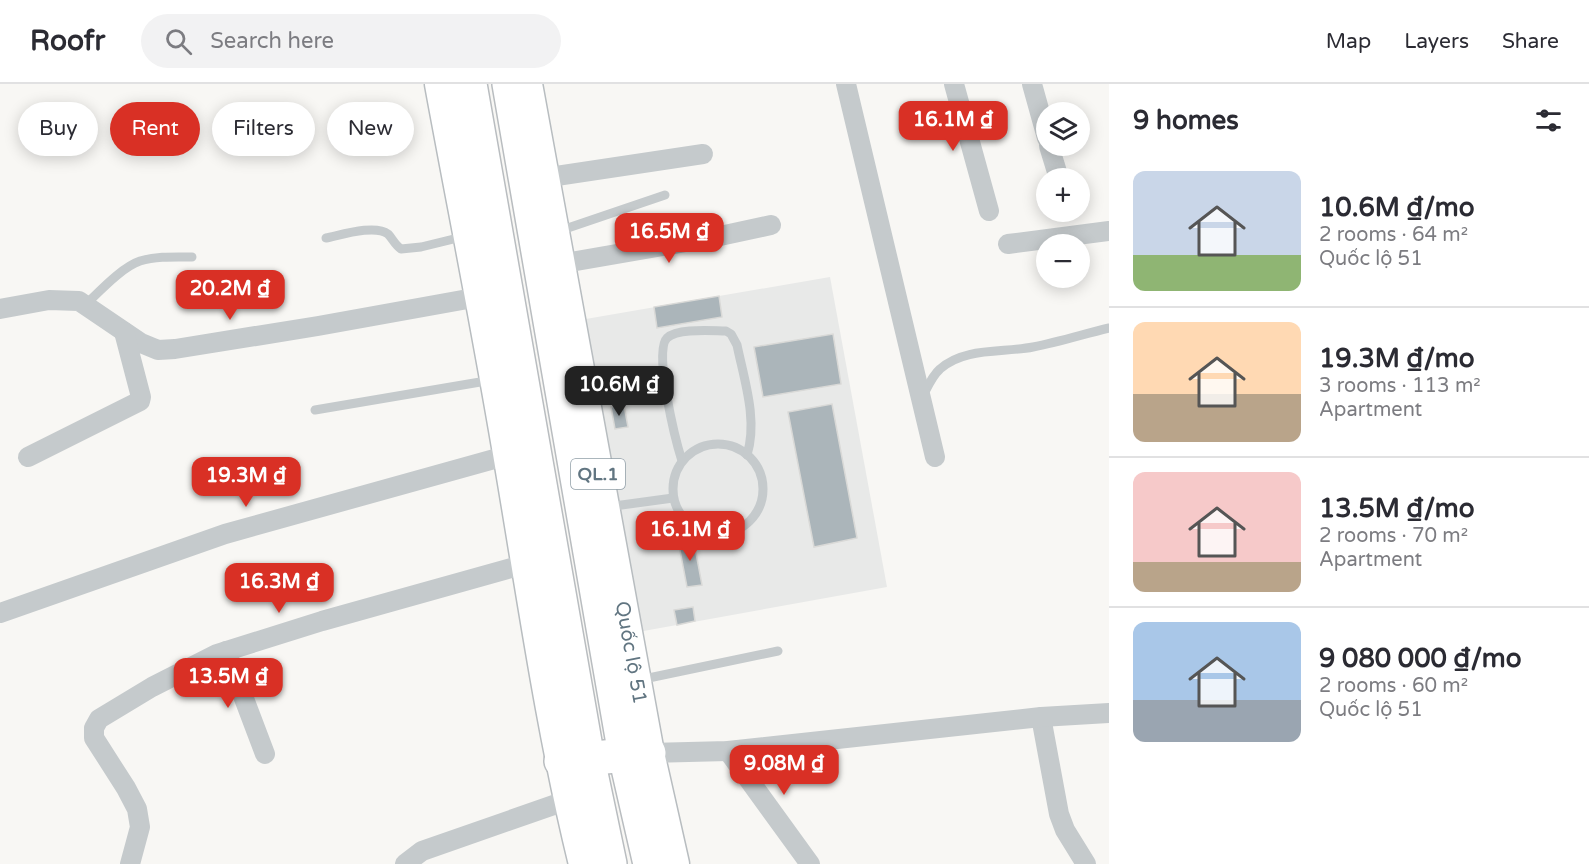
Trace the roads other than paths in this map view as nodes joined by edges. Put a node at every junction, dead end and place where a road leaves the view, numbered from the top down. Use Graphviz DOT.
graph roads {
  1 [pos="440,84"];
  2 [pos="470,84"];
  3 [pos="846,84"];
  4 [pos="954,84"];
  5 [pos="1032,84"];
  6 [pos="520,85"];
  7 [pos="1037,102"];
  8 [pos="703,154"];
  9 [pos="543,178"];
  10 [pos="665,195"];
  11 [pos="989,211"];
  12 [pos="771,225"];
  13 [pos="1109,231"];
  14 [pos="554,233"];
  15 [pos="467,235"];
  16 [pos="326,237"];
  17 [pos="1008,244"];
  18 [pos="192,256"];
  19 [pos="559,264"];
  20 [pos="493,294"];
  21 [pos="85,304"];
  22 [pos="0,309"];
  23 [pos="1109,328"];
  24 [pos="124,332"];
  25 [pos="495,380"];
  26 [pos="921,399"];
  27 [pos="315,410"];
  28 [pos="521,451"];
  29 [pos="747,454"];
  30 [pos="935,457"];
  31 [pos="28,458"];
  32 [pos="681,461"];
  33 [pos="673,498"];
  34 [pos="593,509"];
  35 [pos="540,560"];
  36 [pos="0,613"];
  37 [pos="226,651"];
  38 [pos="778,651"];
  39 [pos="636,681"];
  40 [pos="1109,713"];
  41 [pos="1041,717"];
  42 [pos="728,751"];
  43 [pos="265,754"];
  44 [pos="637,754"];
  45 [pos="574,760"];
  46 [pos="568,800"];
  47 [pos="130,864"];
  48 [pos="405,864"];
  49 [pos="584,864"];
  50 [pos="610,864"];
  51 [pos="650,864"];
  52 [pos="674,864"];
  53 [pos="810,864"];
  54 [pos="1086,864"];
  1 -- 15 [label="main road, QL.1"];
  2 -- 20 [label="highway, QL.1"];
  3 -- 26 [label="street"];
  4 -- 11 [label="street"];
  5 -- 7 [label="street"];
  6 -- 9 [label="main road, Quốc lộ 51 / QL.1"];
  6 -- 34 [label="highway, Quốc lộ 51 / QL.1"];
  8 -- 9 [label="street"];
  9 -- 14 [label="main road, Quốc lộ 51 / QL.1"];
  10 -- 14 [label="lane"];
  12 -- 19 [label="street"];
  13 -- 17 [label="street"];
  14 -- 19 [label="main road, Quốc lộ 51 / QL.1"];
  15 -- 16 [label="lane"];
  15 -- 20 [label="main road, QL.1"];
  18 -- 21 [label="lane"];
  19 -- 34 [label="main road, Quốc lộ 51 / QL.1"];
  20 -- 24 [label="street"];
  20 -- 25 [label="main road, QL.1"];
  20 -- 28 [label="highway, QL.1"];
  21 -- 22 [label="street"];
  21 -- 24 [label="street"];
  23 -- 26 [label="lane"];
  24 -- 31 [label="street"];
  25 -- 27 [label="lane"];
  25 -- 28 [label="main road, QL.1"];
  26 -- 30 [label="street"];
  28 -- 35 [label="highway, QL.1"];
  28 -- 36 [label="street"];
  29 -- 32 [label="lane"];
  29 -- 32 [label="lane"];
  29 -- 33 [label="lane"];
  32 -- 33 [label="lane"];
  33 -- 34 [label="lane"];
  34 -- 39 [label="main road, Quốc lộ 51 / QL.1"];
  34 -- 44 [label="highway, Quốc lộ 51 / QL.1"];
  35 -- 37 [label="street"];
  35 -- 45 [label="highway, QL.1"];
  37 -- 43 [label="street"];
  37 -- 47 [label="street"];
  38 -- 39 [label="lane"];
  39 -- 44 [label="main road, Quốc lộ 51 / QL.1"];
  40 -- 41 [label="street"];
  41 -- 42 [label="street"];
  41 -- 54 [label="street"];
  42 -- 44 [label="street"];
  42 -- 53 [label="street"];
  44 -- 45 [label="highway"];
  44 -- 51 [label="highway, Quốc lộ 51 / QL.1"];
  44 -- 52 [label="main road, Quốc lộ 51 / QL.1"];
  45 -- 46 [label="main road, QL.1"];
  45 -- 50 [label="highway, QL.1"];
  46 -- 48 [label="street"];
  46 -- 49 [label="main road, QL.1"];
}
